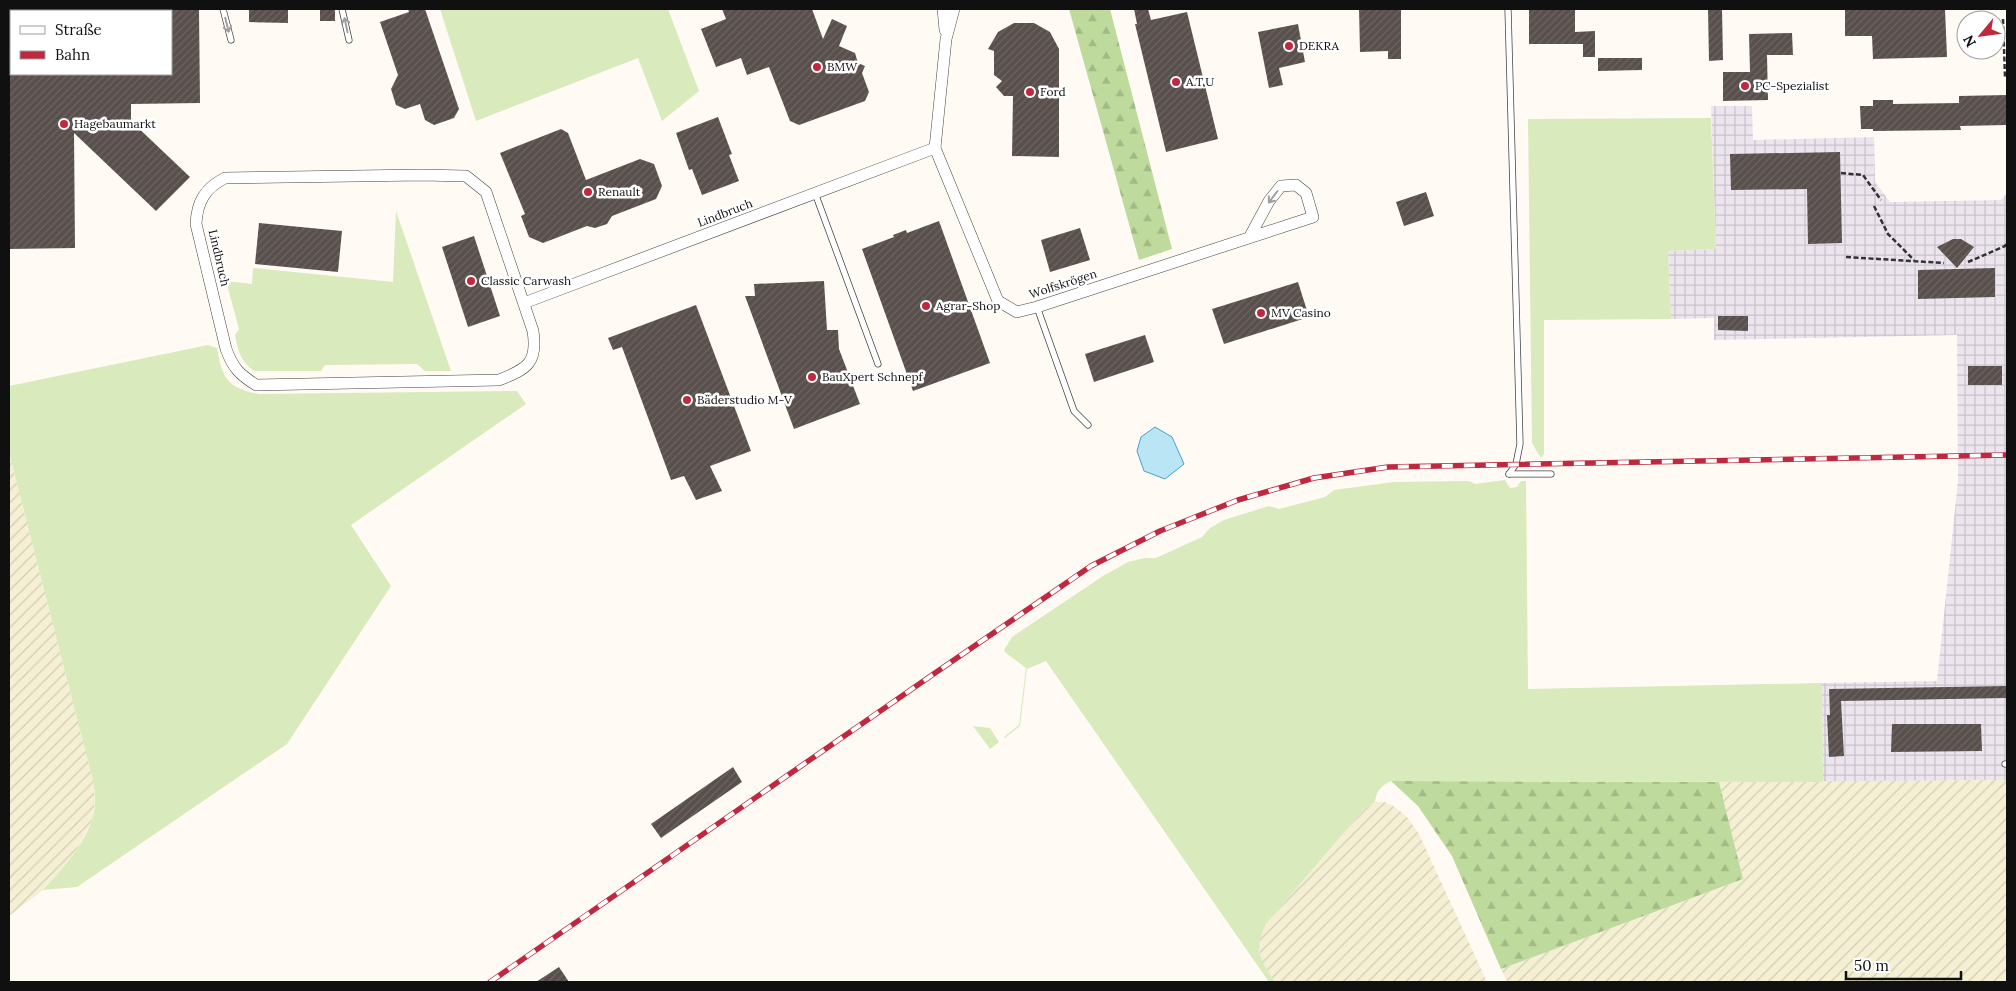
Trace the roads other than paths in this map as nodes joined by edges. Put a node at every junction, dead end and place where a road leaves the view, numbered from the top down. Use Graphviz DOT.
graph roads {
  1 [pos="223,9"];
  2 [pos="342,9"];
  3 [pos="942,9"];
  4 [pos="954,9"];
  5 [pos="1508,9"];
  6 [pos="946,39"];
  7 [pos="231,40"];
  8 [pos="349,40"];
  9 [pos="935,148"];
  10 [pos="816,193"];
  11 [pos="1250,238"];
  12 [pos="524,303"];
  13 [pos="1037,307"];
  14 [pos="878,364"];
  15 [pos="1088,426"];
  16 [pos="1551,474"];
  1 -- 7 [label="lane, one-way"];
  8 -- 2 [label="lane, one-way"];
  3 -- 6 [label="street, Wolfskrögen"];
  4 -- 6 [label="street, Wolfskrögen"];
  5 -- 16 [label="lane"];
  6 -- 9 [label="street, Wolfskrögen"];
  9 -- 10 [label="street, Lindbruch"];
  9 -- 13 [label="street, Wolfskrögen"];
  10 -- 12 [label="street, Lindbruch"];
  10 -- 14 [label="lane"];
  11 -- 11 [label="street, Wolfskrögen, one-way"];
  11 -- 13 [label="street, Wolfskrögen"];
  12 -- 12 [label="street, Lindbruch"];
  13 -- 15 [label="lane"];
}
